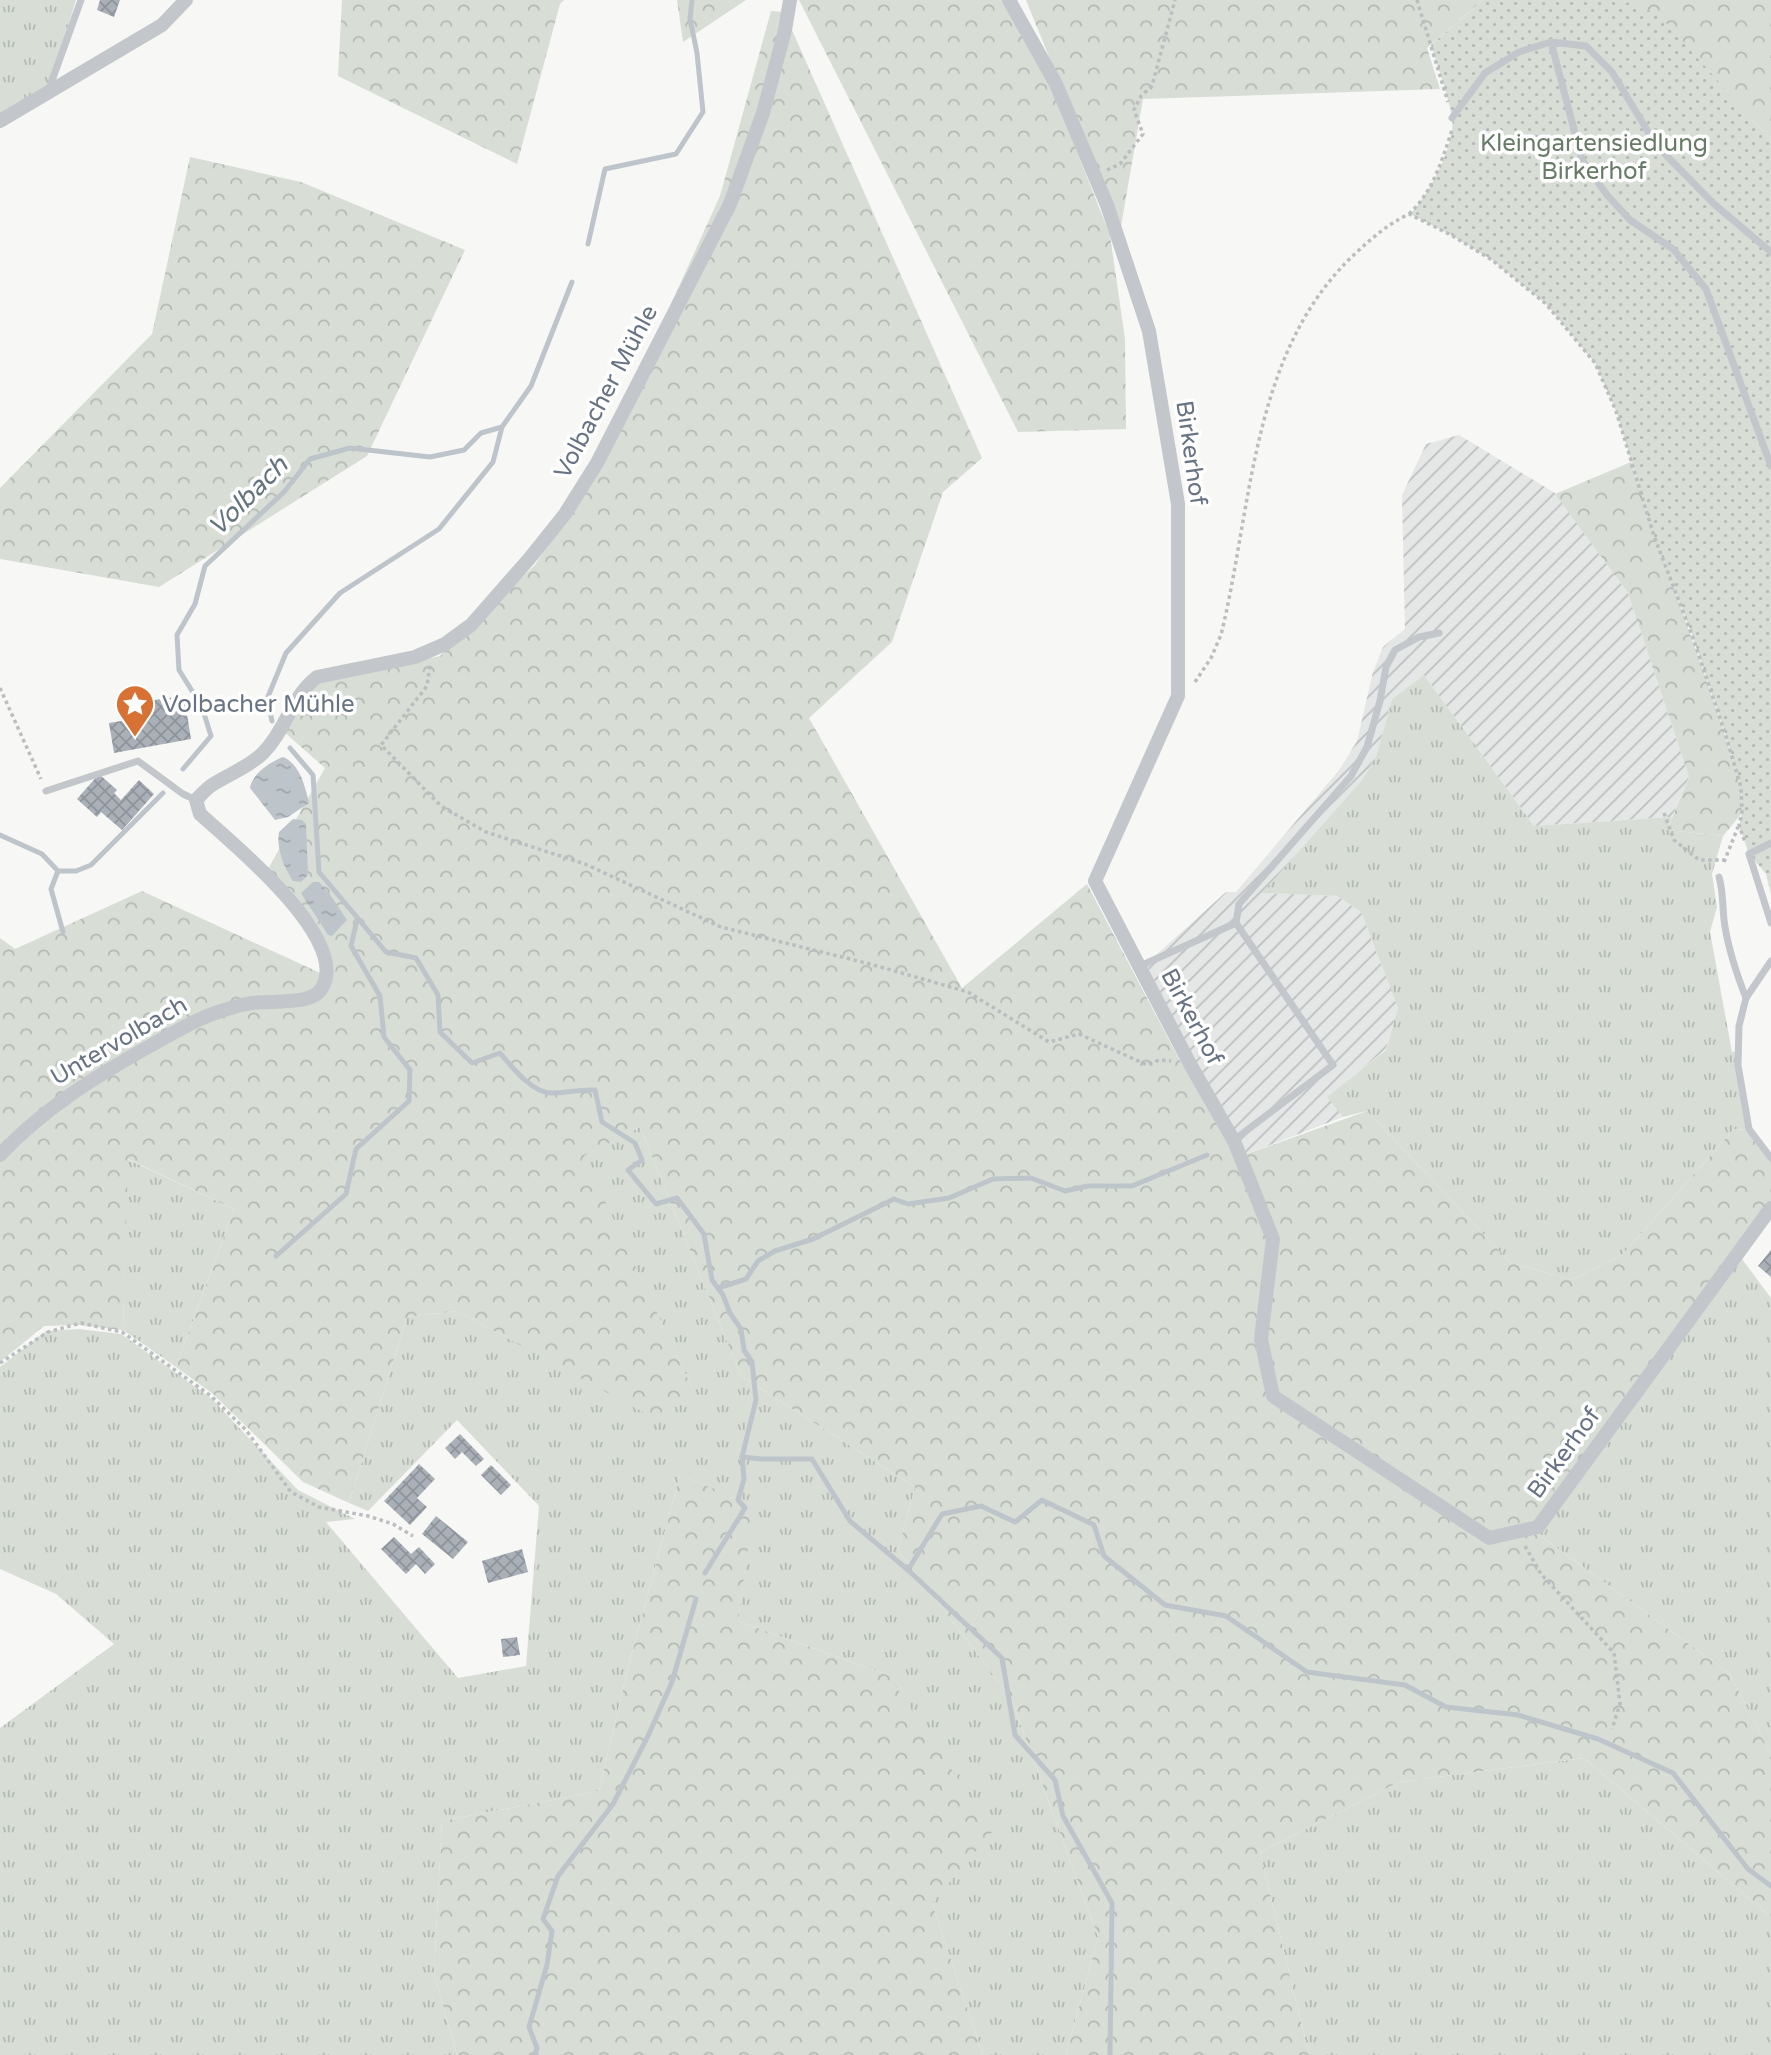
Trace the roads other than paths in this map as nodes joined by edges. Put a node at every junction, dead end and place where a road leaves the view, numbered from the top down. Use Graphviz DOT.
graph roads {
  1 [pos="81,0"];
  2 [pos="186,0"];
  3 [pos="790,0"];
  4 [pos="1009,0"];
  5 [pos="1551,42"];
  6 [pos="48,93"];
  7 [pos="1452,118"];
  8 [pos="0,121"];
  9 [pos="1771,252"];
  10 [pos="1771,466"];
  11 [pos="1439,633"];
  12 [pos="46,791"];
  13 [pos="197,800"];
  14 [pos="1771,843"];
  15 [pos="1719,877"];
  16 [pos="1236,923"];
  17 [pos="1771,923"];
  18 [pos="1771,961"];
  19 [pos="1139,966"];
  20 [pos="1746,998"];
  21 [pos="1234,1141"];
  22 [pos="0,1154"];
  23 [pos="1771,1158"];
  24 [pos="1771,1208"];
  1 -- 6 [label="lane"];
  2 -- 6 [label="street"];
  3 -- 13 [label="street, Volbacher Mühle"];
  4 -- 19 [label="street, Birkerhof"];
  5 -- 7 [label="lane"];
  5 -- 9 [label="lane"];
  5 -- 10 [label="lane"];
  6 -- 8 [label="street"];
  11 -- 16 [label="lane"];
  12 -- 13 [label="lane"];
  13 -- 22 [label="street, Untervolbach"];
  14 -- 17 [label="lane"];
  15 -- 20 [label="lane"];
  16 -- 19 [label="lane"];
  16 -- 21 [label="lane"];
  18 -- 20 [label="lane"];
  19 -- 21 [label="street, Birkerhof"];
  20 -- 23 [label="lane"];
  21 -- 24 [label="street, Birkerhof"];
}
